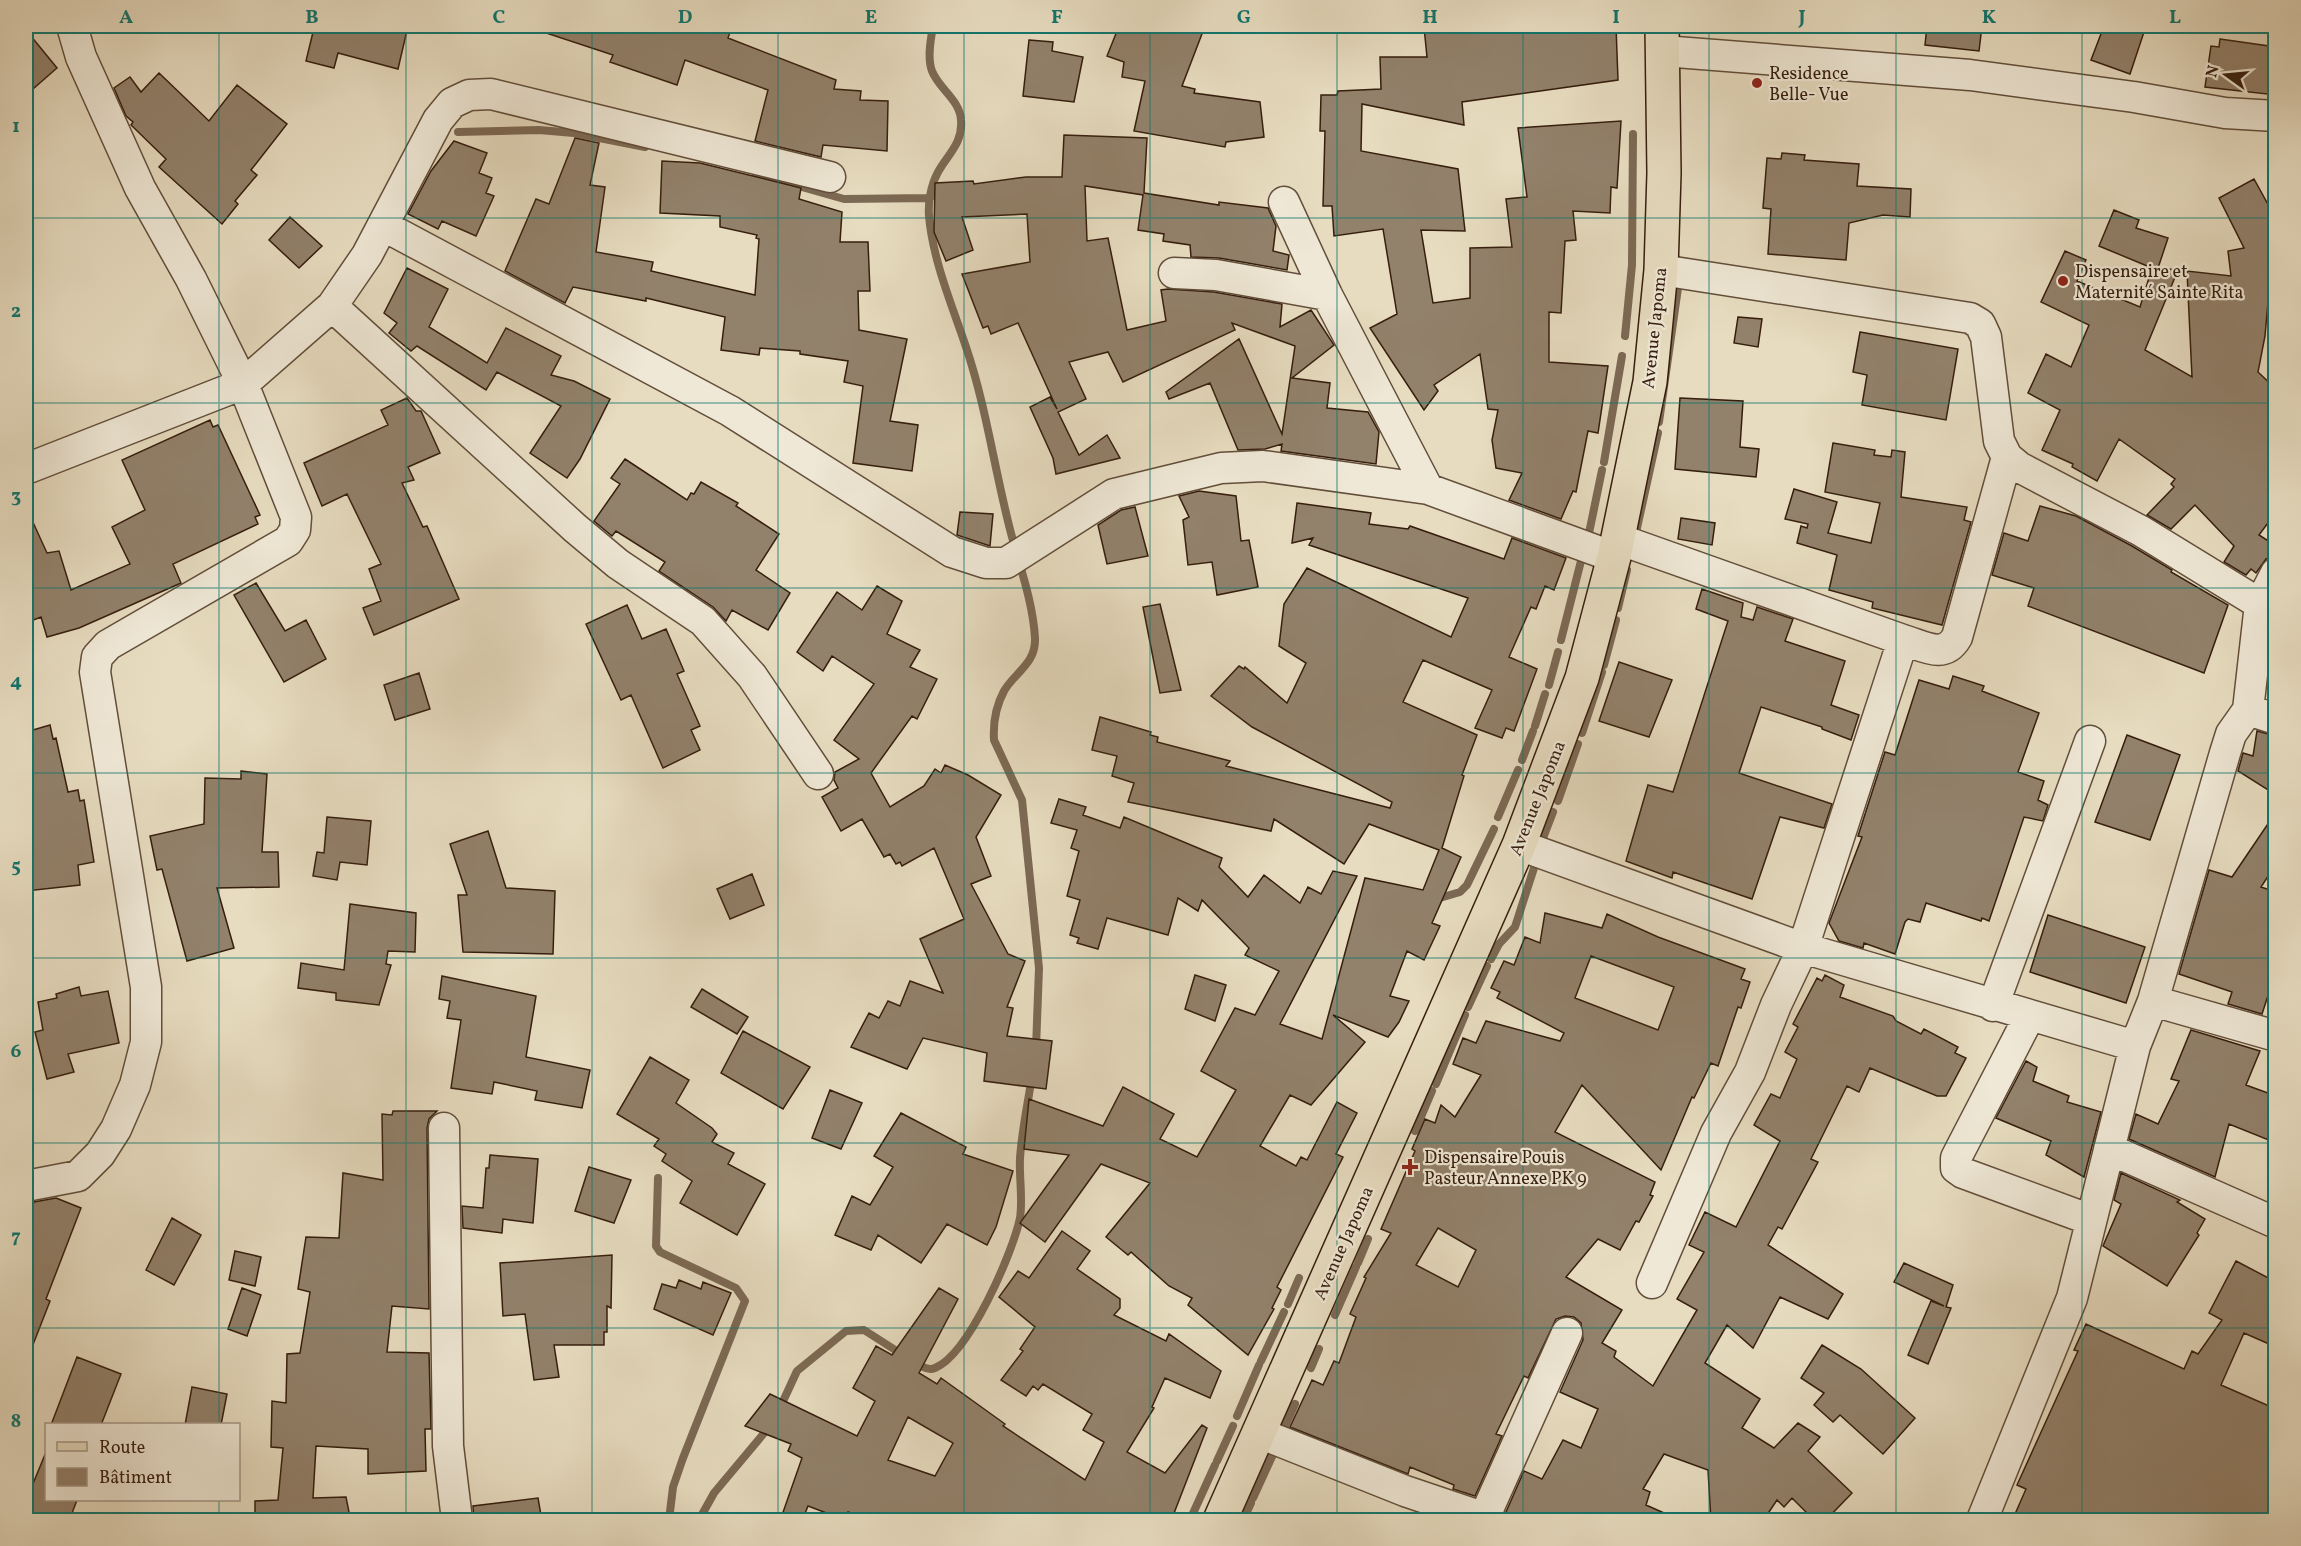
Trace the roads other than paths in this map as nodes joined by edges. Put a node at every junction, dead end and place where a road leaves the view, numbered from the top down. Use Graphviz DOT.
graph roads {
  1 [pos="72,26"];
  2 [pos="1662,38"];
  3 [pos="2276,116"];
  4 [pos="830,177"];
  5 [pos="1284,202"];
  6 [pos="384,226"];
  7 [pos="1661,270"];
  8 [pos="1174,273"];
  9 [pos="1327,295"];
  10 [pos="332,306"];
  11 [pos="243,384"];
  12 [pos="2007,457"];
  13 [pos="26,469"];
  14 [pos="1428,489"];
  15 [pos="1616,548"];
  16 [pos="2276,573"];
  17 [pos="2260,604"];
  18 [pos="1903,640"];
  19 [pos="2262,714"];
  20 [pos="2090,741"];
  21 [pos="818,774"];
  22 [pos="1519,845"];
  23 [pos="1803,948"];
  24 [pos="2153,1001"];
  25 [pos="1993,1006"];
  26 [pos="2029,1017"];
  27 [pos="2276,1036"];
  28 [pos="2135,1046"];
  29 [pos="444,1128"];
  30 [pos="2109,1149"];
  31 [pos="26,1186"];
  32 [pos="2091,1220"];
  33 [pos="2276,1223"];
  34 [pos="1652,1283"];
  35 [pos="1567,1333"];
  36 [pos="1259,1433"];
  37 [pos="1488,1519"];
  38 [pos="458,1521"];
  39 [pos="1221,1521"];
  40 [pos="1982,1521"];
  1 -- 11 [label="street"];
  2 -- 3 [label="street"];
  2 -- 7 [label="main road, Avenue Japoma"];
  4 -- 6 [label="street"];
  5 -- 9 [label="street"];
  6 -- 10 [label="street"];
  6 -- 14 [label="street"];
  7 -- 12 [label="street"];
  7 -- 15 [label="main road, Avenue Japoma"];
  8 -- 9 [label="street"];
  9 -- 14 [label="street"];
  10 -- 11 [label="street"];
  10 -- 21 [label="street"];
  11 -- 13 [label="street"];
  11 -- 31 [label="street"];
  12 -- 17 [label="street"];
  12 -- 18 [label="street"];
  14 -- 15 [label="street"];
  15 -- 18 [label="street"];
  15 -- 22 [label="main road, Avenue Japoma"];
  16 -- 17 [label="street"];
  17 -- 19 [label="street"];
  18 -- 23 [label="street"];
  19 -- 24 [label="street"];
  20 -- 25 [label="street"];
  22 -- 23 [label="street"];
  22 -- 36 [label="main road, Avenue Japoma"];
  23 -- 25 [label="street"];
  23 -- 34 [label="street"];
  24 -- 27 [label="street"];
  24 -- 28 [label="street"];
  25 -- 26 [label="street"];
  26 -- 28 [label="street"];
  26 -- 32 [label="street"];
  28 -- 30 [label="street"];
  29 -- 38 [label="street"];
  30 -- 32 [label="street"];
  30 -- 33 [label="street"];
  32 -- 40 [label="street"];
  35 -- 37 [label="street"];
  36 -- 37 [label="street"];
  36 -- 39 [label="main road, Avenue Japoma"];
}
